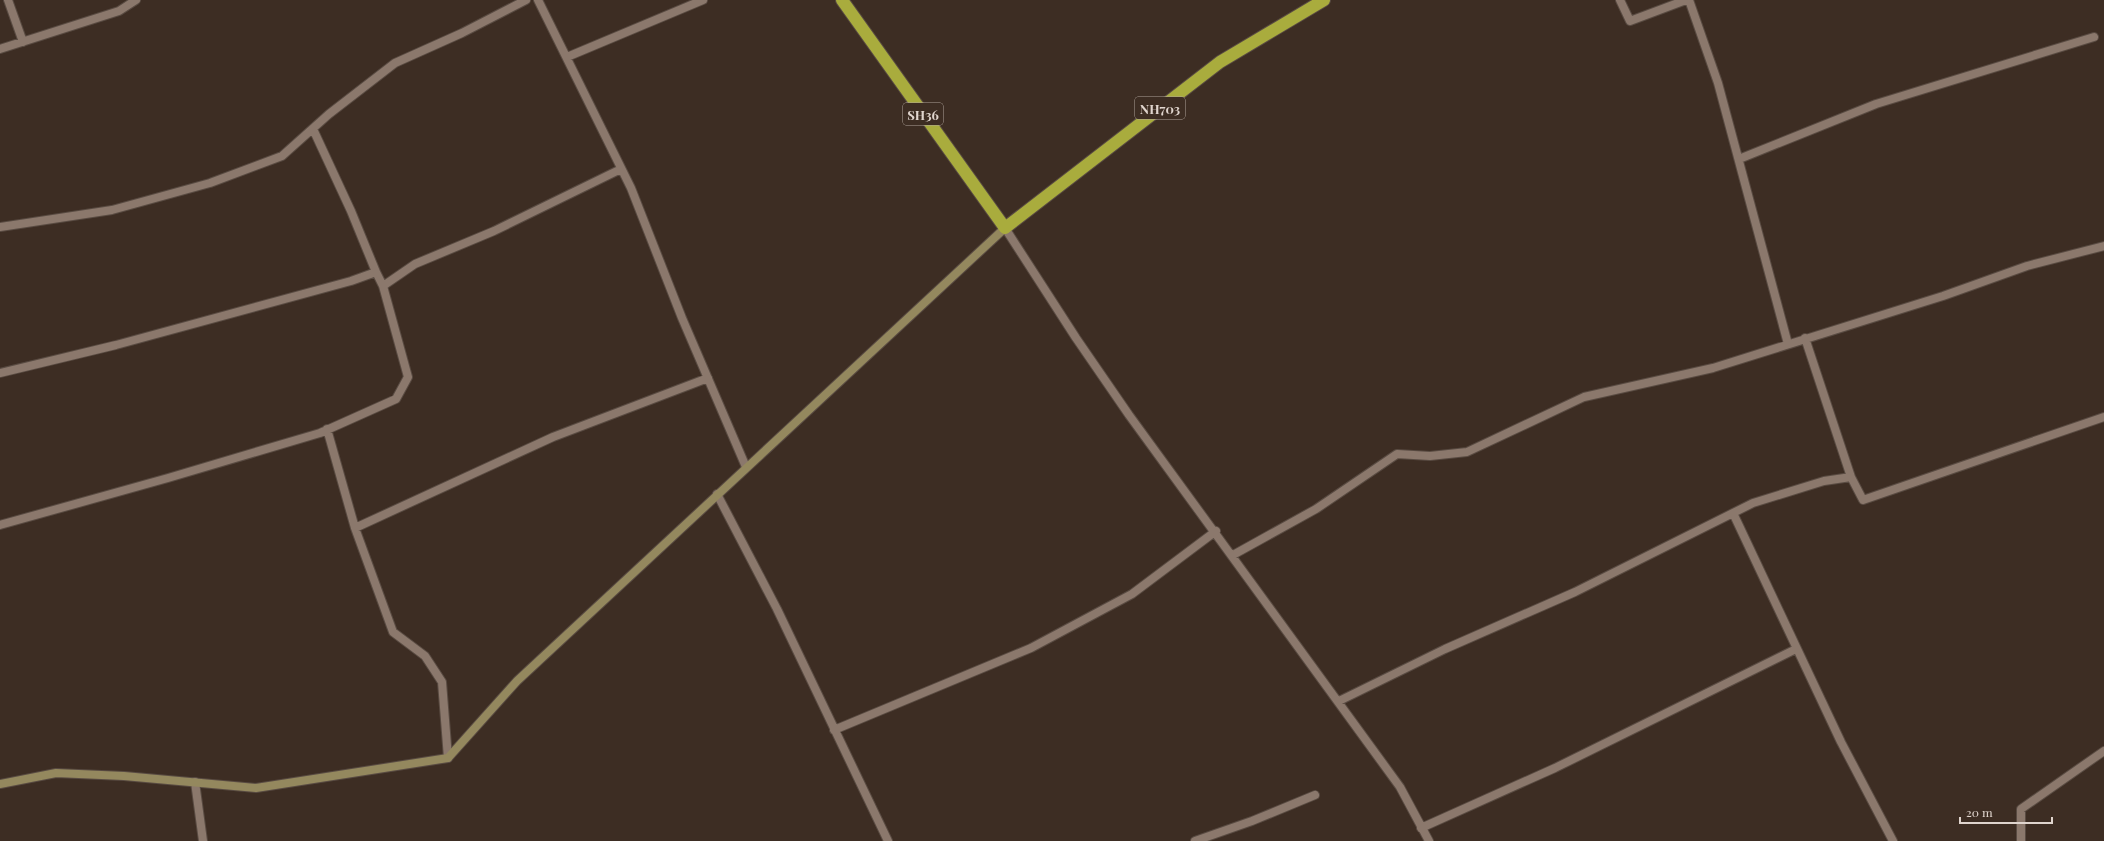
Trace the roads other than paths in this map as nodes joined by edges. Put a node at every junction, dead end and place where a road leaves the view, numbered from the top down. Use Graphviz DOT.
graph roads {
  1 [pos="8,0"];
  2 [pos="136,0"];
  3 [pos="526,0"];
  4 [pos="538,0"];
  5 [pos="703,0"];
  6 [pos="842,0"];
  7 [pos="1324,0"];
  8 [pos="1620,0"];
  9 [pos="1688,0"];
  10 [pos="2094,37"];
  11 [pos="23,42"];
  12 [pos="0,49"];
  13 [pos="567,57"];
  14 [pos="313,129"];
  15 [pos="1739,159"];
  16 [pos="621,169"];
  17 [pos="0,227"];
  18 [pos="1005,228"];
  19 [pos="2104,246"];
  20 [pos="376,272"];
  21 [pos="383,286"];
  22 [pos="1805,338"];
  23 [pos="1788,344"];
  24 [pos="0,373"];
  25 [pos="708,378"];
  26 [pos="2104,417"];
  27 [pos="327,429"];
  28 [pos="746,466"];
  29 [pos="1850,477"];
  30 [pos="717,494"];
  31 [pos="1733,513"];
  32 [pos="0,525"];
  33 [pos="355,528"];
  34 [pos="1216,531"];
  35 [pos="1233,556"];
  36 [pos="1796,649"];
  37 [pos="1339,701"];
  38 [pos="834,730"];
  39 [pos="2104,751"];
  40 [pos="448,758"];
  41 [pos="195,782"];
  42 [pos="0,784"];
  43 [pos="1315,794"];
  44 [pos="1422,828"];
  45 [pos="203,841"];
  46 [pos="888,841"];
  47 [pos="1195,841"];
  48 [pos="1429,841"];
  49 [pos="1893,841"];
  50 [pos="2021,841"];
  1 -- 11 [label="street"];
  2 -- 11 [label="street"];
  3 -- 14 [label="street"];
  4 -- 13 [label="street"];
  5 -- 13 [label="street"];
  6 -- 18 [label="highway, SH36"];
  7 -- 18 [label="highway, NH703"];
  8 -- 9 [label="street"];
  9 -- 15 [label="street"];
  10 -- 15 [label="street"];
  11 -- 12 [label="street"];
  13 -- 16 [label="street"];
  14 -- 17 [label="street"];
  14 -- 20 [label="street"];
  15 -- 23 [label="street"];
  16 -- 21 [label="street"];
  16 -- 25 [label="street"];
  18 -- 28 [label="street"];
  18 -- 34 [label="street"];
  19 -- 22 [label="street"];
  20 -- 21 [label="street"];
  20 -- 24 [label="street"];
  21 -- 27 [label="street"];
  22 -- 23 [label="street"];
  22 -- 29 [label="street"];
  23 -- 35 [label="street"];
  25 -- 28 [label="street"];
  25 -- 33 [label="street"];
  26 -- 29 [label="street"];
  27 -- 32 [label="street"];
  27 -- 33 [label="street"];
  28 -- 30 [label="street"];
  29 -- 31 [label="street"];
  30 -- 38 [label="street"];
  30 -- 40 [label="street"];
  31 -- 36 [label="street"];
  31 -- 37 [label="street"];
  33 -- 40 [label="street"];
  34 -- 35 [label="street"];
  34 -- 38 [label="street"];
  35 -- 37 [label="street"];
  36 -- 44 [label="street"];
  36 -- 49 [label="street"];
  37 -- 44 [label="street"];
  38 -- 46 [label="street"];
  39 -- 50 [label="street"];
  40 -- 41 [label="street"];
  41 -- 42 [label="street"];
  41 -- 45 [label="street"];
  43 -- 47 [label="street"];
  44 -- 48 [label="street"];
}
